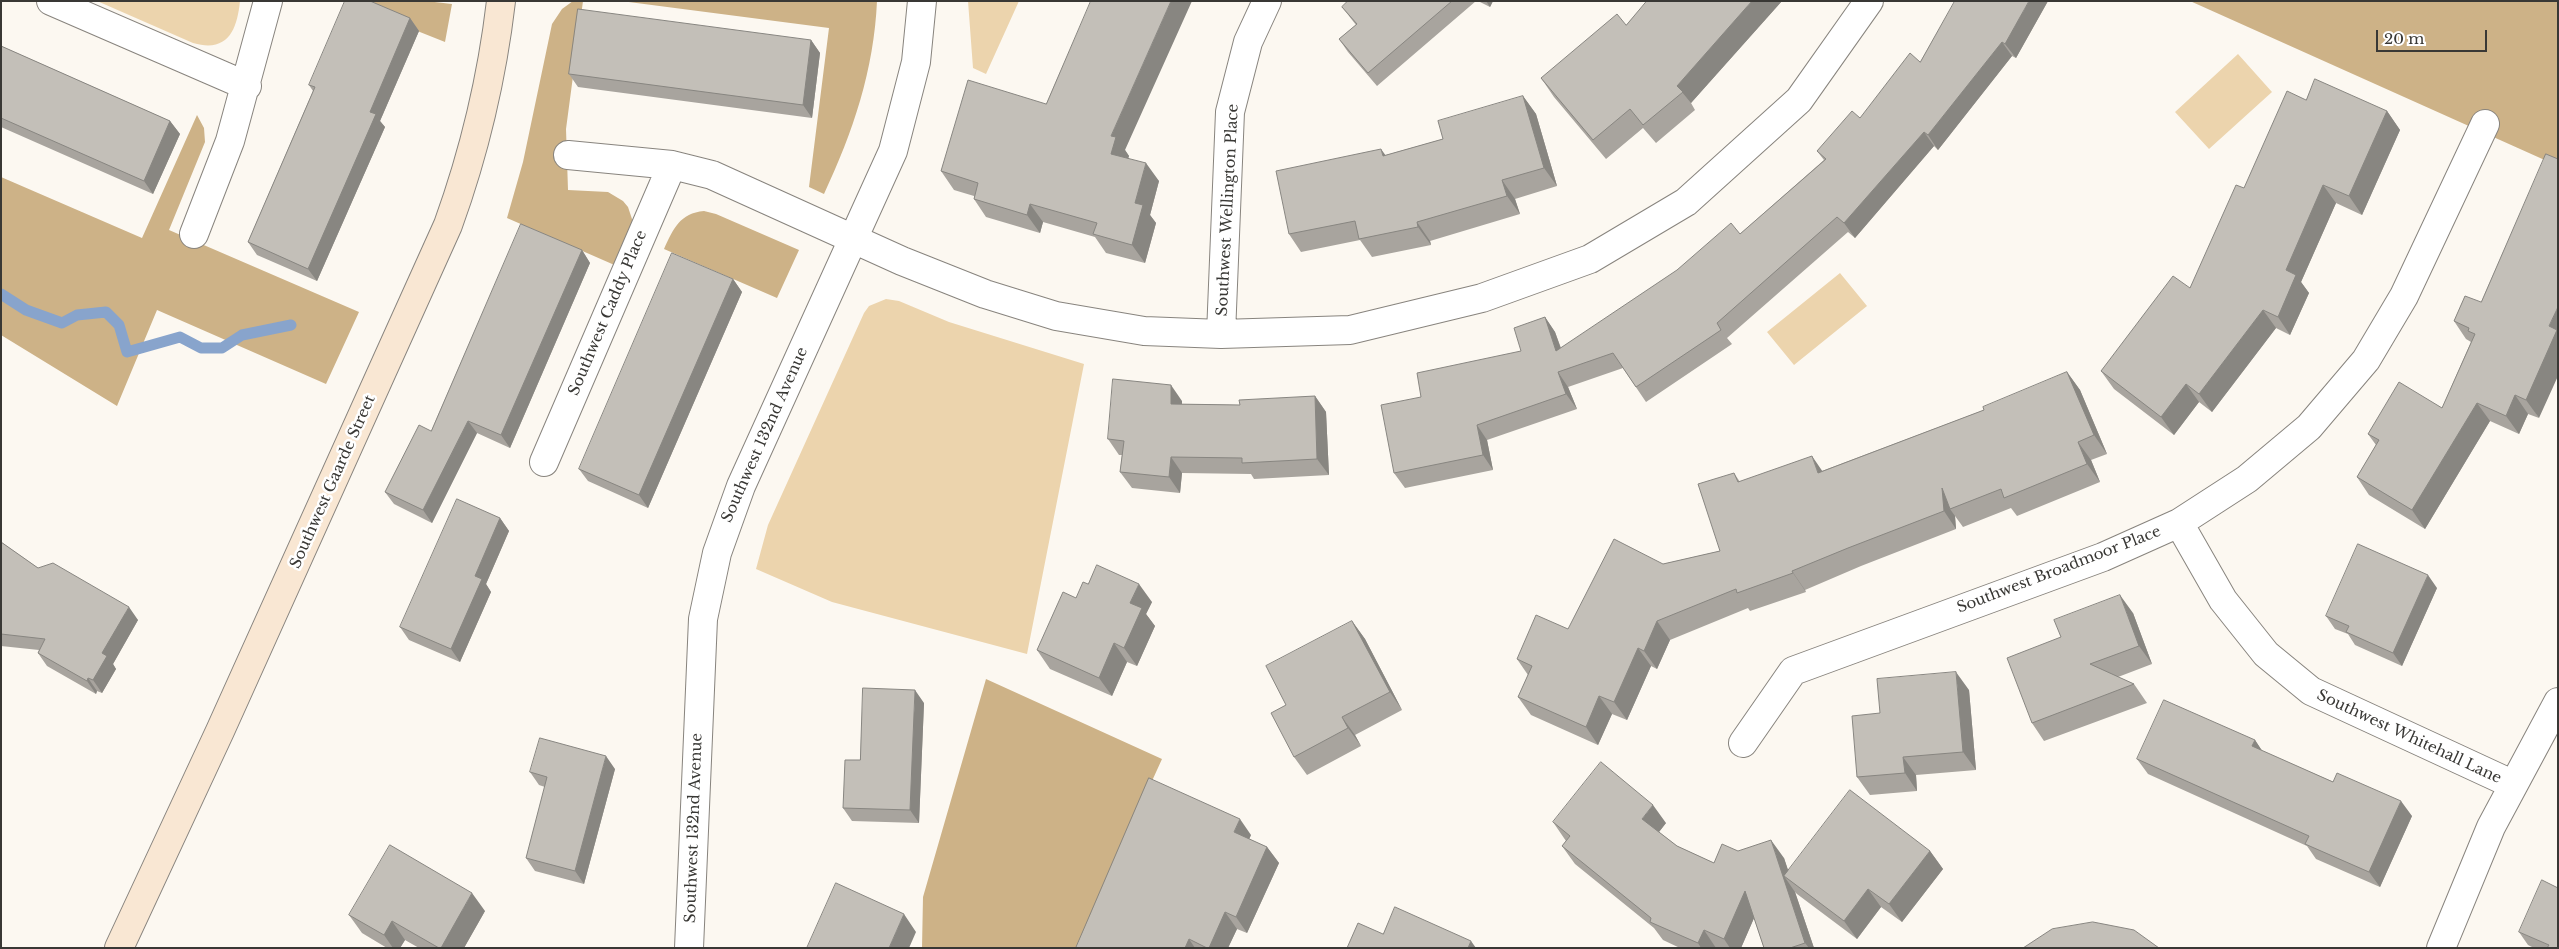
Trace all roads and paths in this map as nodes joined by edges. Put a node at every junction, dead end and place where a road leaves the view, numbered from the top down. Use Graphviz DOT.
graph roads {
  1 [pos="50,1"];
  2 [pos="268,1"];
  3 [pos="501,1"];
  4 [pos="922,1"];
  5 [pos="1267,1"];
  6 [pos="1869,1"];
  7 [pos="247,86"];
  8 [pos="2485,124"];
  9 [pos="568,155"];
  10 [pos="672,165"];
  11 [pos="194,234"];
  12 [pos="853,239"];
  13 [pos="1221,334"];
  14 [pos="544,462"];
  15 [pos="2179,523"];
  16 [pos="2558,702"];
  17 [pos="1743,743"];
  18 [pos="2512,784"];
  19 [pos="119,948"];
  20 [pos="689,948"];
  21 [pos="2440,948"];
  1 -- 7 [label="street"];
  2 -- 7 [label="street"];
  3 -- 19 [label="main road, Southwest Gaarde Street"];
  4 -- 12 [label="street, Southwest 132nd Avenue"];
  5 -- 13 [label="street, Southwest Wellington Place"];
  6 -- 13 [label="street"];
  7 -- 11 [label="street"];
  8 -- 15 [label="street, Southwest Broadmoor Place"];
  9 -- 10 [label="street"];
  10 -- 12 [label="street"];
  10 -- 14 [label="street, Southwest Caddy Place"];
  12 -- 13 [label="street"];
  12 -- 20 [label="street, Southwest 132nd Avenue"];
  15 -- 17 [label="street, Southwest Broadmoor Place"];
  15 -- 18 [label="street, Southwest Whitehall Lane"];
  16 -- 18 [label="street"];
  18 -- 21 [label="street"];
}
